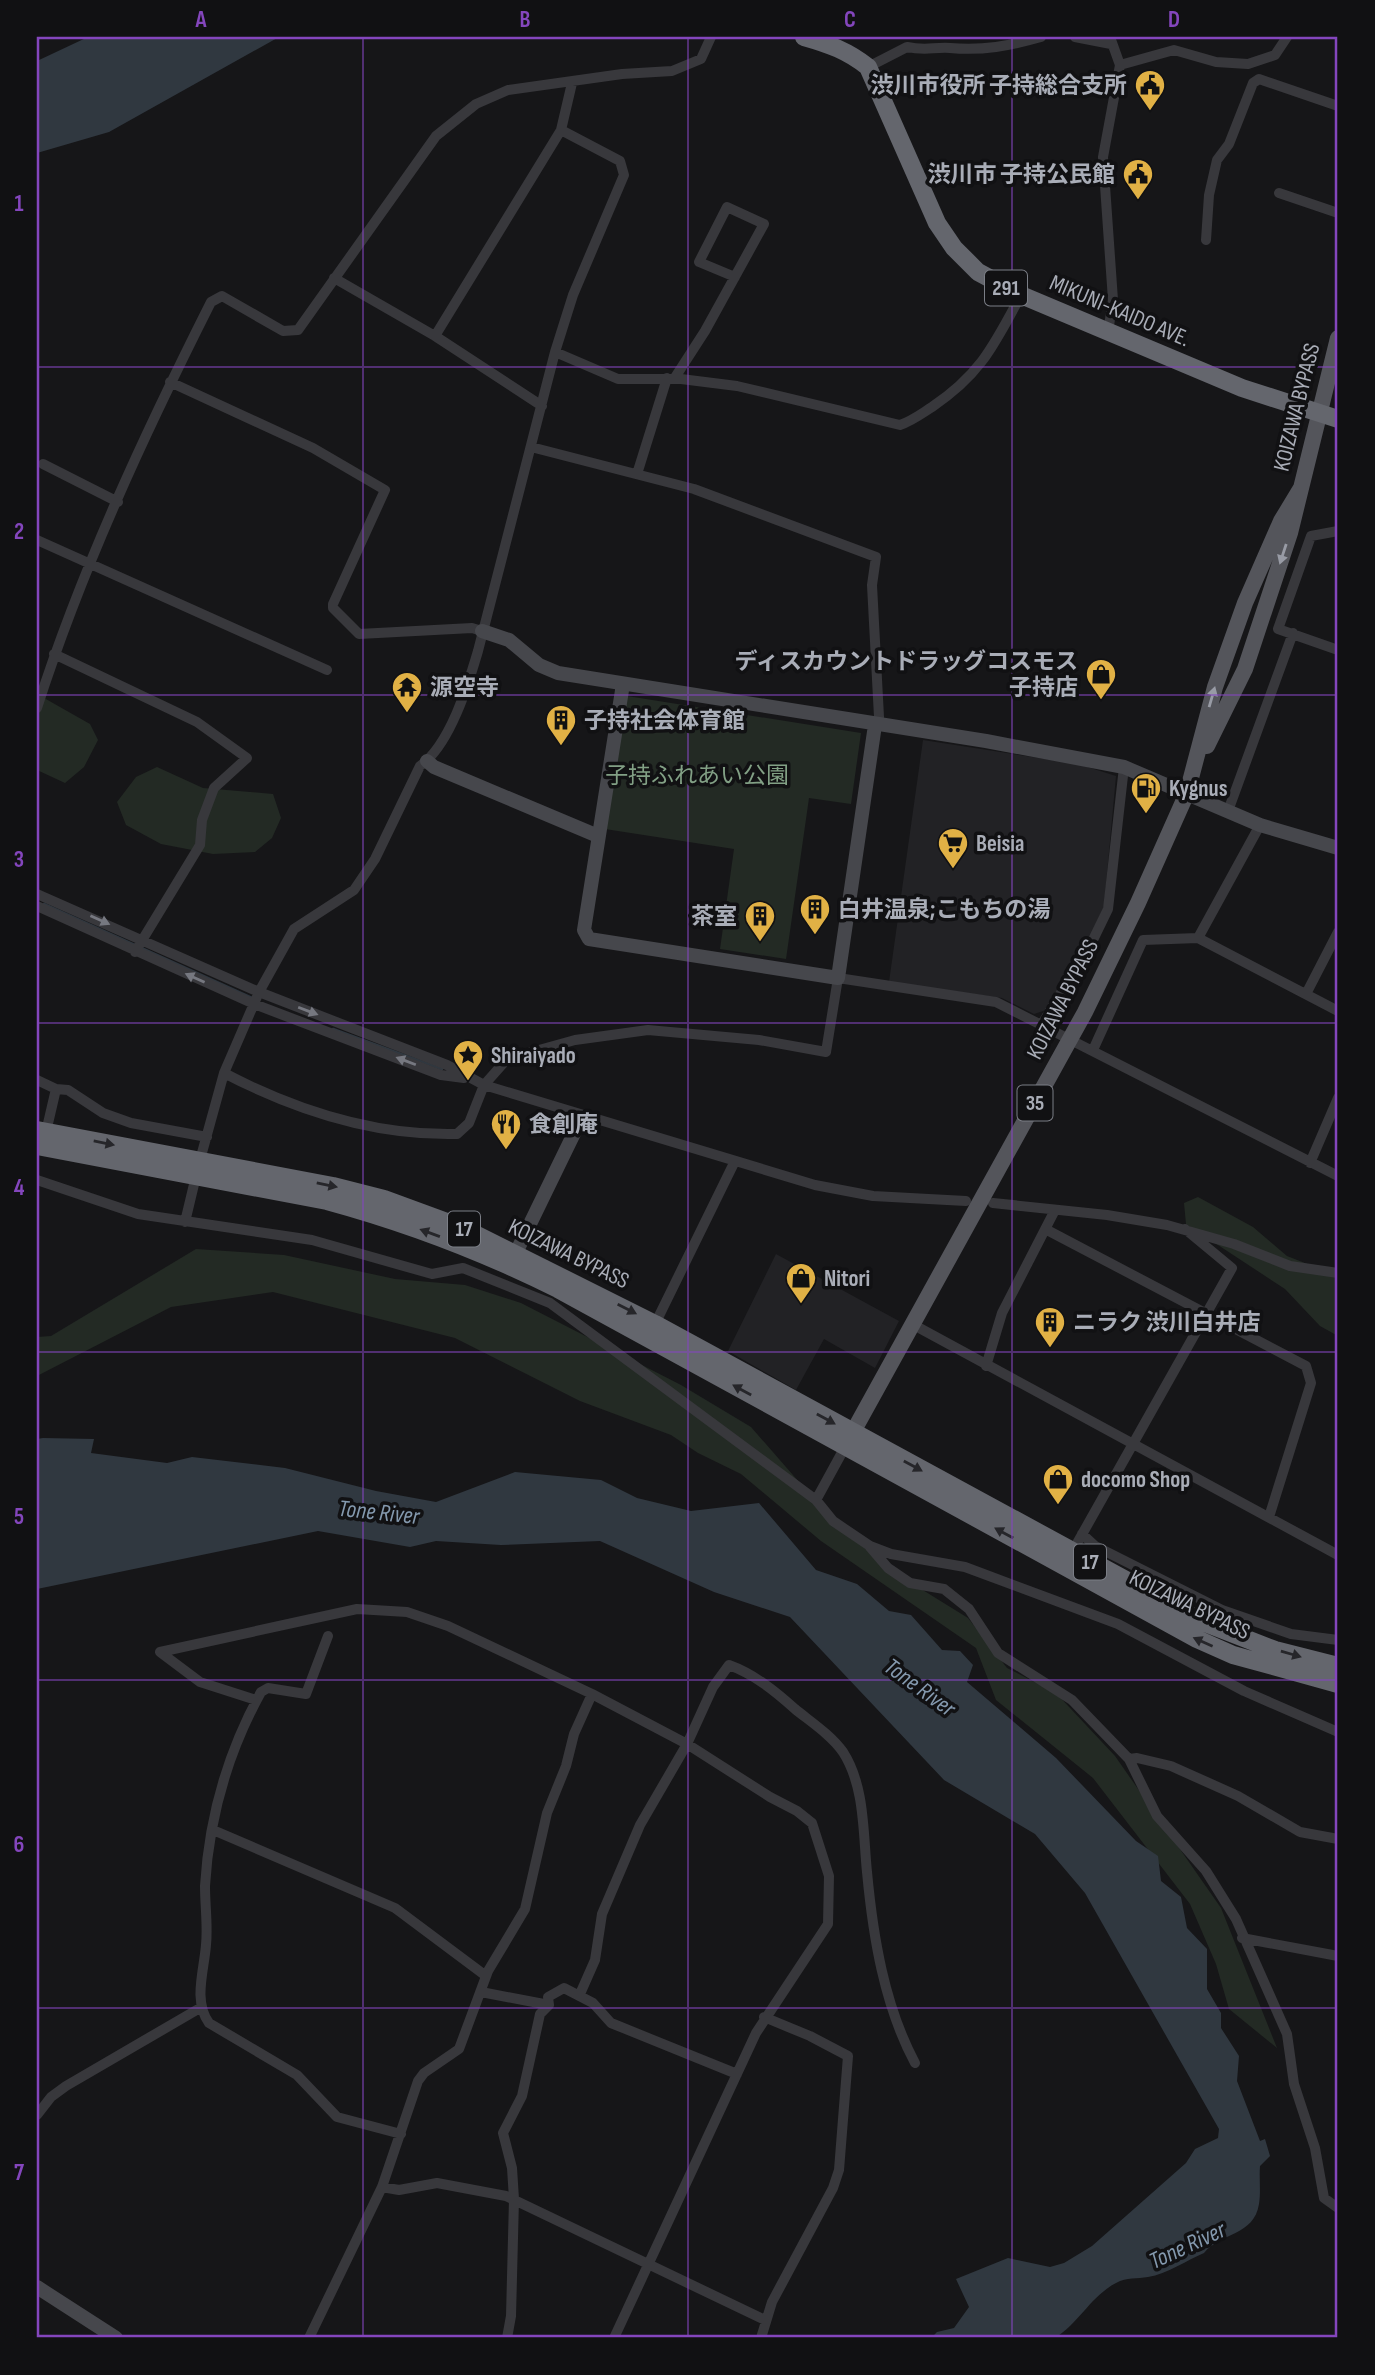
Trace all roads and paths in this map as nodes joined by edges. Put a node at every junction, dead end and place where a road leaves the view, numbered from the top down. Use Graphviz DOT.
graph roads {
  1 [pos="711,37"];
  2 [pos="804,37"];
  3 [pos="1041,37"];
  4 [pos="1075,37"];
  5 [pos="1286,37"];
  6 [pos="1111,40"];
  7 [pos="1120,65"];
  8 [pos="869,67"];
  9 [pos="572,83"];
  10 [pos="1338,106"];
  11 [pos="561,130"];
  12 [pos="1279,193"];
  13 [pos="1338,213"];
  14 [pos="1206,240"];
  15 [pos="735,276"];
  16 [pos="334,278"];
  17 [pos="1021,295"];
  18 [pos="1108,332"];
  19 [pos="435,336"];
  20 [pos="1338,342"];
  21 [pos="555,352"];
  22 [pos="670,379"];
  23 [pos="170,382"];
  24 [pos="542,406"];
  25 [pos="1320,414"];
  26 [pos="1338,419"];
  27 [pos="531,447"];
  28 [pos="43,464"];
  29 [pos="637,474"];
  30 [pos="118,502"];
  31 [pos="1338,531"];
  32 [pos="37,540"];
  33 [pos="92,563"];
  34 [pos="482,631"];
  35 [pos="1293,633"];
  36 [pos="1338,650"];
  37 [pos="54,654"];
  38 [pos="327,670"];
  39 [pos="623,684"];
  40 [pos="37,708"];
  41 [pos="875,725"];
  42 [pos="427,761"];
  43 [pos="1124,767"];
  44 [pos="1187,793"];
  45 [pos="1228,811"];
  46 [pos="1260,825"];
  47 [pos="598,836"];
  48 [pos="1338,848"];
  49 [pos="37,894"];
  50 [pos="37,906"];
  51 [pos="1338,932"];
  52 [pos="1198,938"];
  53 [pos="138,945"];
  54 [pos="838,978"];
  55 [pos="1306,994"];
  56 [pos="257,999"];
  57 [pos="1338,1011"];
  58 [pos="1044,1025"];
  59 [pos="1091,1049"];
  60 [pos="224,1073"];
  61 [pos="37,1080"];
  62 [pos="484,1085"];
  63 [pos="57,1089"];
  64 [pos="1338,1098"];
  65 [pos="582,1117"];
  66 [pos="207,1137"];
  67 [pos="39,1139"];
  68 [pos="37,1154"];
  69 [pos="734,1163"];
  70 [pos="1310,1163"];
  71 [pos="198,1168"];
  72 [pos="1338,1176"];
  73 [pos="37,1180"];
  74 [pos="966,1201"];
  75 [pos="993,1203"];
  76 [pos="1055,1210"];
  77 [pos="185,1222"];
  78 [pos="1185,1229"];
  79 [pos="1046,1230"];
  80 [pos="512,1259"];
  81 [pos="1338,1273"];
  82 [pos="1205,1312"];
  83 [pos="655,1324"];
  84 [pos="912,1324"];
  85 [pos="986,1366"];
  86 [pos="849,1440"];
  87 [pos="1131,1443"];
  88 [pos="816,1500"];
  89 [pos="1269,1517"];
  90 [pos="1082,1534"];
  91 [pos="870,1546"];
  92 [pos="1338,1555"];
  93 [pos="1068,1559"];
  94 [pos="328,1636"];
  95 [pos="1338,1640"];
  96 [pos="1338,1666"];
  97 [pos="1338,1684"];
  98 [pos="592,1694"];
  99 [pos="256,1700"];
  100 [pos="1337,1729"];
  101 [pos="687,1744"];
  102 [pos="1129,1759"];
  103 [pos="213,1830"];
  104 [pos="1338,1839"];
  105 [pos="1242,1938"];
  106 [pos="1338,1956"];
  107 [pos="486,1976"];
  108 [pos="481,1992"];
  109 [pos="580,1994"];
  110 [pos="549,2004"];
  111 [pos="200,2008"];
  112 [pos="764,2017"];
  113 [pos="915,2063"];
  114 [pos="737,2074"];
  115 [pos="37,2115"];
  116 [pos="401,2134"];
  117 [pos="382,2187"];
  118 [pos="514,2199"];
  119 [pos="1338,2208"];
  120 [pos="652,2263"];
  121 [pos="37,2287"];
  122 [pos="765,2320"];
  123 [pos="116,2338"];
  124 [pos="309,2338"];
  125 [pos="507,2338"];
  126 [pos="614,2338"];
  127 [pos="761,2338"];
  1 -- 9 [label="street"];
  2 -- 8 [label="highway"];
  3 -- 8 [label="street"];
  4 -- 6 [label="street"];
  5 -- 7 [label="street"];
  6 -- 7 [label="street"];
  7 -- 18 [label="street"];
  8 -- 17 [label="highway, MIKUNI-KAIDO AVE. / 291"];
  9 -- 11 [label="street"];
  9 -- 16 [label="street"];
  10 -- 14 [label="street"];
  11 -- 19 [label="street"];
  11 -- 21 [label="street"];
  12 -- 13 [label="street"];
  15 -- 15 [label="street"];
  15 -- 22 [label="street"];
  16 -- 19 [label="street"];
  16 -- 23 [label="street"];
  17 -- 18 [label="highway, MIKUNI-KAIDO AVE. / 291"];
  17 -- 22 [label="street"];
  18 -- 25 [label="highway, MIKUNI-KAIDO AVE. / 291"];
  19 -- 24 [label="street"];
  20 -- 25 [label="main road, KOIZAWA BYPASS / 35"];
  21 -- 22 [label="street"];
  21 -- 24 [label="street"];
  22 -- 29 [label="street"];
  23 -- 30 [label="street"];
  23 -- 34 [label="street"];
  24 -- 27 [label="street"];
  25 -- 26 [label="highway, MIKUNI-KAIDO AVE. / 291"];
  25 -- 44 [label="main road, KOIZAWA BYPASS / 35"];
  27 -- 29 [label="street"];
  27 -- 34 [label="street"];
  28 -- 30 [label="street"];
  29 -- 41 [label="street"];
  30 -- 33 [label="street"];
  31 -- 35 [label="street"];
  32 -- 33 [label="street"];
  33 -- 37 [label="street"];
  33 -- 38 [label="street"];
  34 -- 39 [label="street"];
  34 -- 42 [label="street"];
  35 -- 36 [label="street"];
  35 -- 45 [label="street"];
  37 -- 40 [label="street"];
  37 -- 53 [label="street"];
  39 -- 41 [label="street"];
  39 -- 47 [label="street"];
  41 -- 43 [label="street"];
  41 -- 54 [label="street"];
  42 -- 47 [label="street"];
  42 -- 56 [label="street"];
  43 -- 44 [label="street"];
  43 -- 58 [label="street"];
  44 -- 45 [label="street"];
  44 -- 84 [label="main road, KOIZAWA BYPASS / 35"];
  45 -- 46 [label="street"];
  46 -- 48 [label="street"];
  46 -- 52 [label="street"];
  47 -- 54 [label="street"];
  49 -- 53 [label="street, one-way"];
  50 -- 53 [label="street"];
  51 -- 55 [label="street"];
  52 -- 55 [label="street"];
  52 -- 59 [label="street"];
  53 -- 56 [label="street"];
  56 -- 53 [label="street, one-way"];
  54 -- 58 [label="street"];
  54 -- 62 [label="street"];
  55 -- 57 [label="street"];
  56 -- 60 [label="street"];
  56 -- 62 [label="street"];
  58 -- 59 [label="street"];
  59 -- 70 [label="street"];
  60 -- 62 [label="street"];
  60 -- 66 [label="street"];
  61 -- 63 [label="street"];
  62 -- 65 [label="street"];
  63 -- 66 [label="street"];
  63 -- 67 [label="street"];
  64 -- 70 [label="street"];
  65 -- 69 [label="street"];
  65 -- 80 [label="street"];
  66 -- 71 [label="street"];
  67 -- 68 [label="street"];
  67 -- 71 [label="highway, KOIZAWA BYPASS / 17"];
  69 -- 74 [label="street"];
  69 -- 83 [label="street"];
  70 -- 72 [label="street"];
  71 -- 77 [label="street"];
  71 -- 80 [label="highway, KOIZAWA BYPASS / 17"];
  73 -- 77 [label="street"];
  75 -- 76 [label="street"];
  76 -- 78 [label="street"];
  76 -- 79 [label="street"];
  77 -- 88 [label="street"];
  78 -- 81 [label="street"];
  78 -- 82 [label="street"];
  79 -- 82 [label="street"];
  79 -- 85 [label="street"];
  80 -- 83 [label="highway, KOIZAWA BYPASS / 17, one-way"];
  86 -- 80 [label="highway, KOIZAWA BYPASS / 17, one-way"];
  82 -- 87 [label="street"];
  82 -- 89 [label="street"];
  83 -- 86 [label="highway, KOIZAWA BYPASS / 17, one-way"];
  84 -- 85 [label="street"];
  84 -- 86 [label="main road, KOIZAWA BYPASS / 35"];
  85 -- 87 [label="street"];
  86 -- 88 [label="street"];
  86 -- 93 [label="highway, KOIZAWA BYPASS / 17"];
  87 -- 89 [label="street"];
  87 -- 90 [label="street"];
  88 -- 91 [label="street"];
  89 -- 92 [label="street"];
  90 -- 93 [label="street"];
  90 -- 95 [label="street"];
  91 -- 100 [label="street"];
  91 -- 102 [label="street"];
  93 -- 96 [label="highway, KOIZAWA BYPASS / 17, one-way"];
  97 -- 93 [label="highway, KOIZAWA BYPASS / 17, one-way"];
  94 -- 99 [label="street"];
  98 -- 99 [label="street"];
  98 -- 101 [label="street"];
  98 -- 107 [label="street"];
  99 -- 103 [label="street"];
  101 -- 109 [label="street"];
  101 -- 112 [label="street"];
  101 -- 113 [label="street"];
  102 -- 104 [label="street"];
  102 -- 105 [label="street"];
  103 -- 107 [label="street"];
  103 -- 111 [label="street"];
  105 -- 106 [label="street"];
  105 -- 119 [label="street"];
  107 -- 108 [label="street"];
  108 -- 110 [label="street"];
  108 -- 116 [label="street"];
  109 -- 110 [label="street"];
  109 -- 114 [label="street"];
  110 -- 118 [label="street"];
  111 -- 115 [label="street"];
  111 -- 116 [label="street"];
  112 -- 114 [label="street"];
  112 -- 122 [label="street"];
  114 -- 120 [label="street"];
  116 -- 117 [label="street"];
  117 -- 118 [label="street"];
  117 -- 124 [label="street"];
  118 -- 120 [label="street"];
  118 -- 125 [label="street"];
  120 -- 122 [label="street"];
  120 -- 126 [label="street"];
  121 -- 123 [label="street"];
  122 -- 127 [label="street"];
}
